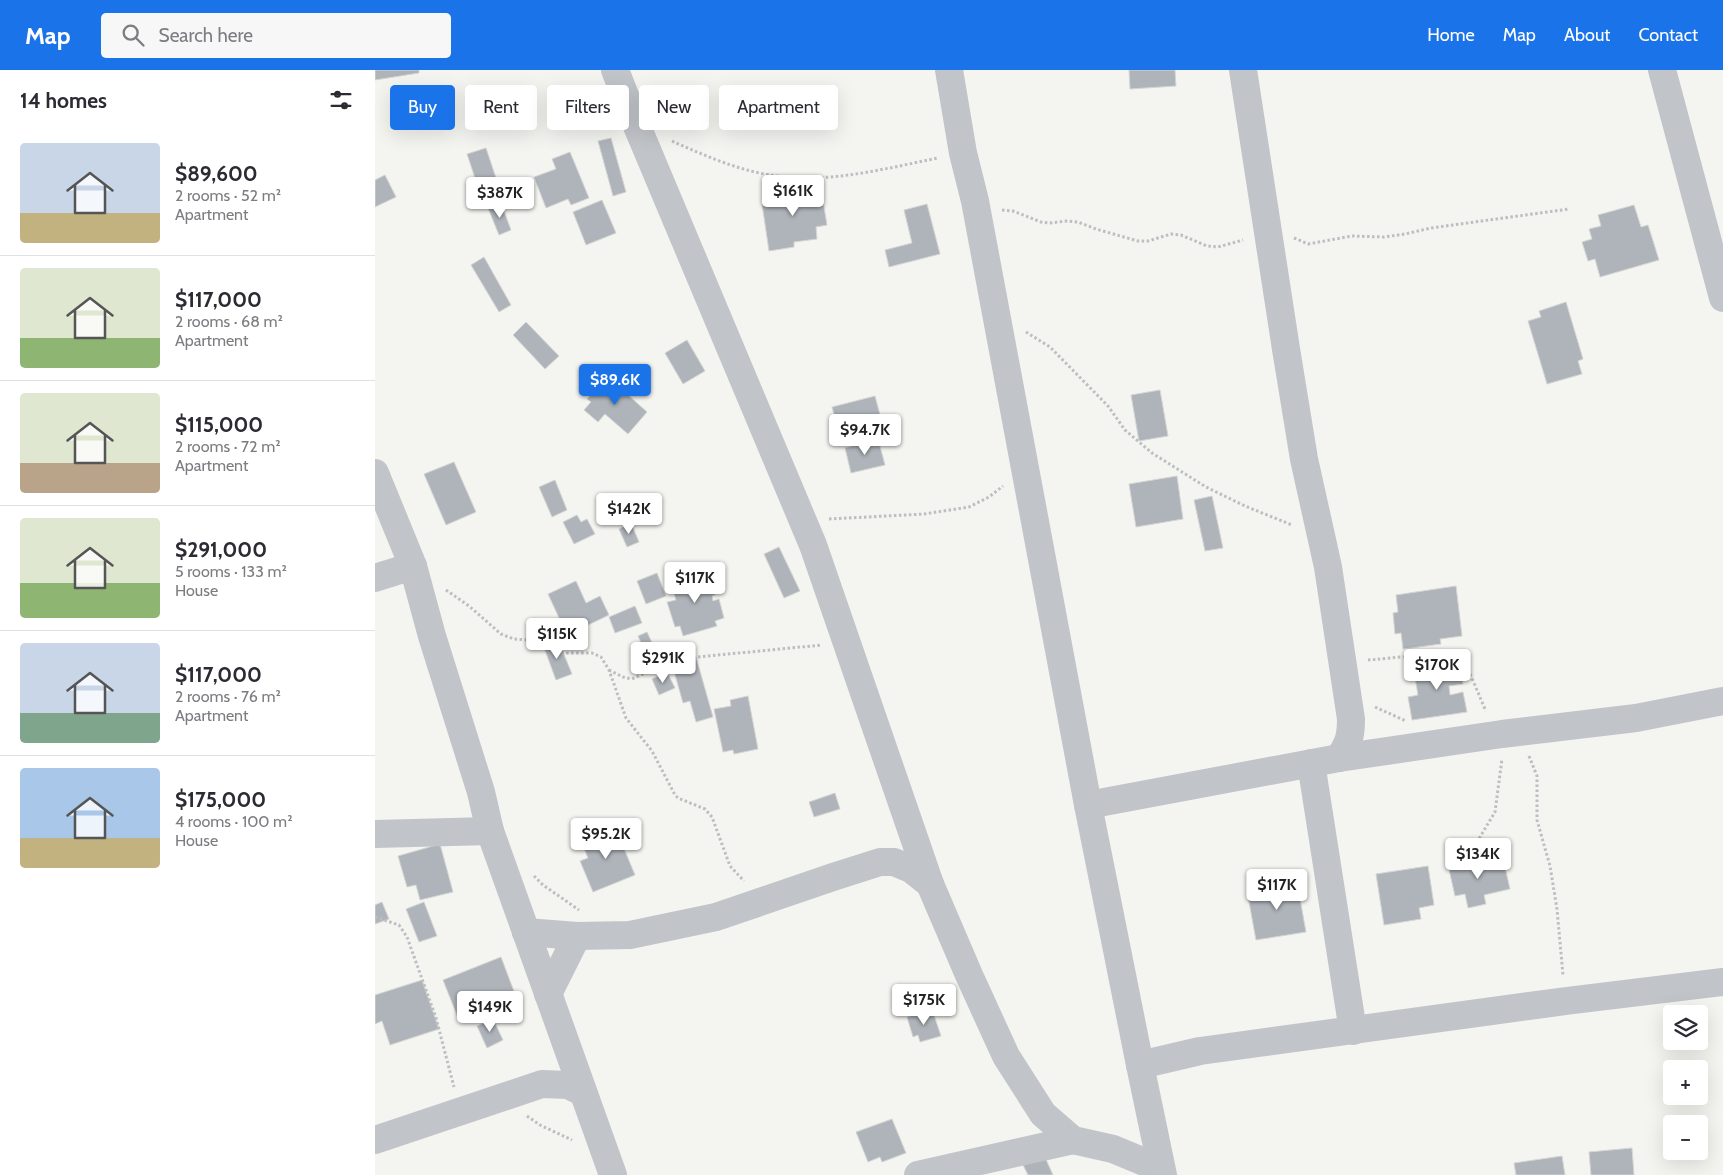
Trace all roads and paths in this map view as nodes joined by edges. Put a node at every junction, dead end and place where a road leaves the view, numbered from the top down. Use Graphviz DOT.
graph roads {
  1 [pos="615,70"];
  2 [pos="949,70"];
  3 [pos="1243,70"];
  4 [pos="1662,70"];
  5 [pos="637,126"];
  6 [pos="963,153"];
  7 [pos="975,201"];
  8 [pos="1569,210"];
  9 [pos="1269,238"];
  10 [pos="1723,298"];
  11 [pos="995,314"];
  12 [pos="1024,460"];
  13 [pos="375,473"];
  14 [pos="802,520"];
  15 [pos="1297,527"];
  16 [pos="413,566"];
  17 [pos="375,578"];
  18 [pos="445,589"];
  19 [pos="847,642"];
  20 [pos="1342,662"];
  21 [pos="609,670"];
  22 [pos="1347,691"];
  23 [pos="1723,702"];
  24 [pos="1408,723"];
  25 [pos="1504,734"];
  26 [pos="1339,758"];
  27 [pos="1311,763"];
  28 [pos="1088,805"];
  29 [pos="490,832"];
  30 [pos="375,834"];
  31 [pos="1474,848"];
  32 [pos="532,874"];
  33 [pos="930,884"];
  34 [pos="773,898"];
  35 [pos="375,917"];
  36 [pos="580,925"];
  37 [pos="527,932"];
  38 [pos="1723,982"];
  39 [pos="548,994"];
  40 [pos="1566,1001"];
  41 [pos="1353,1031"];
  42 [pos="568,1050"];
  43 [pos="1139,1065"];
  44 [pos="542,1084"];
  45 [pos="582,1092"];
  46 [pos="496,1099"];
  47 [pos="461,1111"];
  48 [pos="375,1140"];
  49 [pos="1073,1140"];
  50 [pos="609,1164"];
  51 [pos="1162,1172"];
  52 [pos="918,1175"];
  1 -- 5 [label="street"];
  2 -- 6 [label="street"];
  3 -- 9 [label="street"];
  4 -- 10 [label="street"];
  5 -- 6 [label="path"];
  5 -- 14 [label="street"];
  6 -- 7 [label="street"];
  7 -- 9 [label="path"];
  7 -- 11 [label="street"];
  8 -- 9 [label="path"];
  9 -- 20 [label="street"];
  11 -- 12 [label="street"];
  11 -- 15 [label="path"];
  12 -- 14 [label="path"];
  12 -- 28 [label="street"];
  13 -- 16 [label="street"];
  14 -- 19 [label="street"];
  16 -- 17 [label="street"];
  16 -- 29 [label="street"];
  18 -- 21 [label="path"];
  19 -- 21 [label="path"];
  19 -- 33 [label="street"];
  20 -- 22 [label="street"];
  20 -- 25 [label="path"];
  21 -- 34 [label="path"];
  22 -- 24 [label="path"];
  22 -- 26 [label="street"];
  23 -- 25 [label="street"];
  25 -- 26 [label="street"];
  25 -- 31 [label="path"];
  25 -- 40 [label="path"];
  26 -- 27 [label="street"];
  27 -- 28 [label="street"];
  27 -- 41 [label="street"];
  28 -- 43 [label="street"];
  29 -- 30 [label="street"];
  29 -- 37 [label="street"];
  32 -- 36 [label="path"];
  33 -- 34 [label="street"];
  33 -- 49 [label="street"];
  34 -- 36 [label="street"];
  35 -- 47 [label="path"];
  36 -- 37 [label="street"];
  36 -- 39 [label="street"];
  37 -- 39 [label="street"];
  38 -- 40 [label="street"];
  39 -- 42 [label="street"];
  40 -- 41 [label="street"];
  41 -- 43 [label="street"];
  42 -- 44 [label="street"];
  42 -- 45 [label="street"];
  43 -- 51 [label="street"];
  44 -- 45 [label="street"];
  44 -- 46 [label="street"];
  45 -- 50 [label="street"];
  46 -- 47 [label="street"];
  46 -- 50 [label="path"];
  47 -- 48 [label="street"];
  49 -- 51 [label="street"];
  49 -- 52 [label="street"];
}
